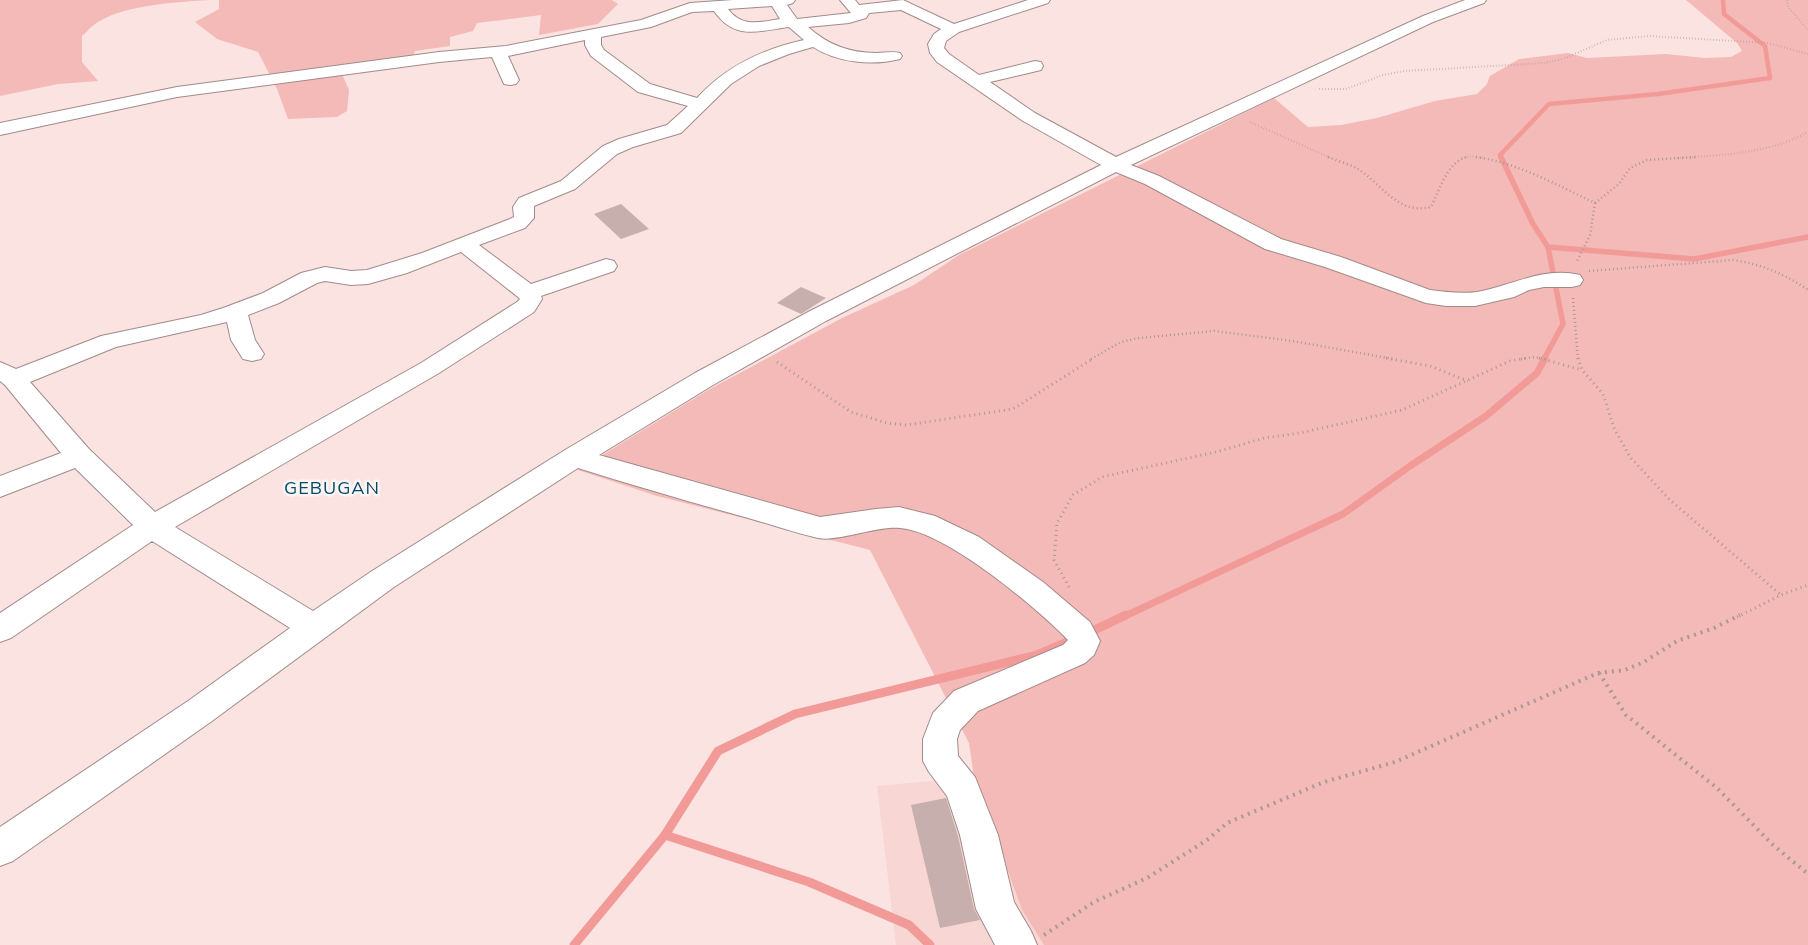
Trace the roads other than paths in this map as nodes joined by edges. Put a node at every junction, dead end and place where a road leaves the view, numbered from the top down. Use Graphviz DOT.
graph roads {
  1 [pos="784,0"];
  2 [pos="847,0"];
  3 [pos="1044,0"];
  4 [pos="1479,0"];
  5 [pos="911,2"];
  6 [pos="718,6"];
  7 [pos="862,10"];
  8 [pos="793,23"];
  9 [pos="953,29"];
  10 [pos="592,34"];
  11 [pos="816,42"];
  12 [pos="498,52"];
  13 [pos="894,56"];
  14 [pos="1035,66"];
  15 [pos="510,80"];
  16 [pos="978,80"];
  17 [pos="701,104"];
  18 [pos="0,129"];
  19 [pos="1115,165"];
  20 [pos="465,245"];
  21 [pos="606,266"];
  22 [pos="1562,277"];
  23 [pos="528,293"];
  24 [pos="236,312"];
  25 [pos="252,354"];
  26 [pos="7,375"];
  27 [pos="78,456"];
  28 [pos="576,457"];
  29 [pos="0,487"];
  30 [pos="152,527"];
  31 [pos="314,628"];
  32 [pos="0,629"];
  33 [pos="0,848"];
  34 [pos="1028,941"];
  1 -- 6 [label="street"];
  1 -- 8 [label="street"];
  2 -- 7 [label="street"];
  3 -- 9 [label="street"];
  4 -- 19 [label="street"];
  5 -- 7 [label="street"];
  5 -- 9 [label="street"];
  6 -- 8 [label="street"];
  6 -- 10 [label="street"];
  7 -- 8 [label="street"];
  8 -- 11 [label="street"];
  9 -- 16 [label="street"];
  10 -- 12 [label="street"];
  10 -- 17 [label="street"];
  11 -- 13 [label="street"];
  11 -- 17 [label="street"];
  12 -- 15 [label="street"];
  12 -- 18 [label="street"];
  14 -- 16 [label="street"];
  16 -- 19 [label="street"];
  17 -- 20 [label="street"];
  19 -- 22 [label="street"];
  19 -- 28 [label="street"];
  20 -- 23 [label="street"];
  20 -- 24 [label="street"];
  21 -- 23 [label="street"];
  23 -- 30 [label="street"];
  24 -- 25 [label="street"];
  24 -- 26 [label="street"];
  26 -- 27 [label="street"];
  27 -- 29 [label="street"];
  27 -- 30 [label="street"];
  28 -- 31 [label="street"];
  28 -- 34 [label="street"];
  30 -- 31 [label="street"];
  30 -- 32 [label="street"];
  31 -- 33 [label="street"];
}
